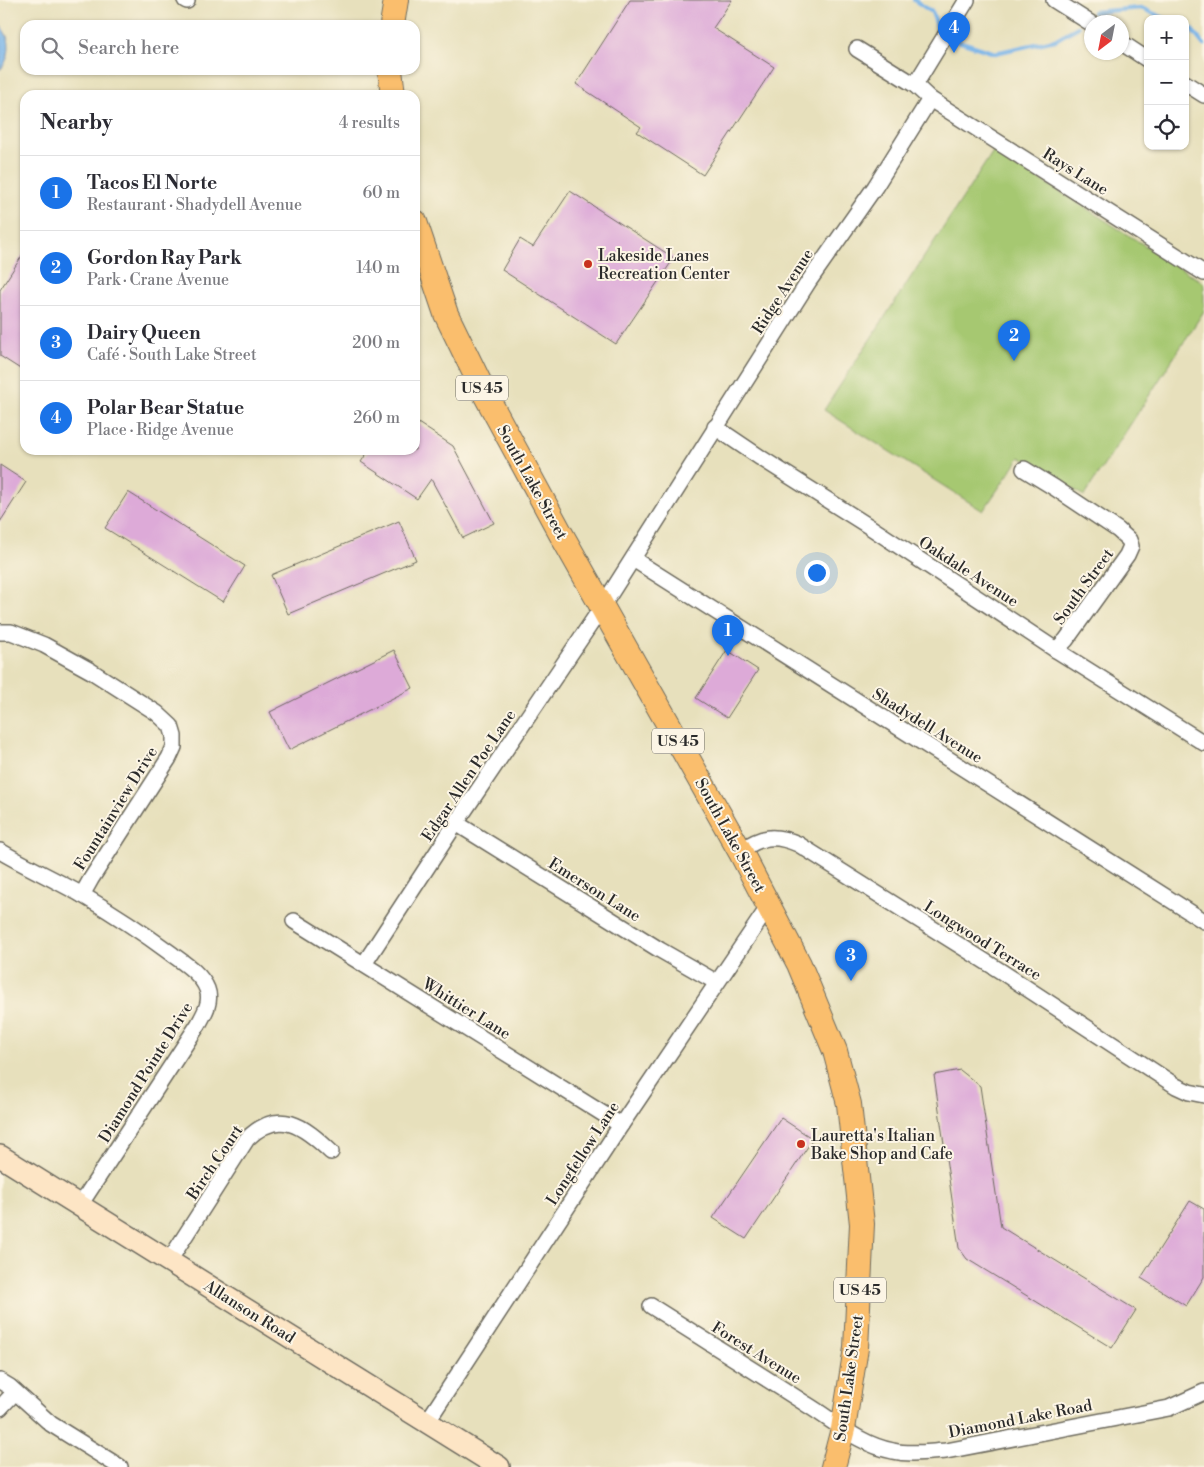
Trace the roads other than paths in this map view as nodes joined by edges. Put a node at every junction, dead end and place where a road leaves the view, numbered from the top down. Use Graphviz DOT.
graph roads {
  1 [pos="396,0"];
  2 [pos="967,0"];
  3 [pos="1054,0"];
  4 [pos="1084,19"];
  5 [pos="393,20"];
  6 [pos="1129,48"];
  7 [pos="857,49"];
  8 [pos="1144,57"];
  9 [pos="391,75"];
  10 [pos="915,85"];
  11 [pos="1189,86"];
  12 [pos="392,90"];
  13 [pos="1204,95"];
  14 [pos="930,99"];
  15 [pos="420,237"];
  16 [pos="1204,273"];
  17 [pos="715,427"];
  18 [pos="1024,470"];
  19 [pos="633,559"];
  20 [pos="602,607"];
  21 [pos="0,632"];
  22 [pos="1056,650"];
  23 [pos="1204,743"];
  24 [pos="456,823"];
  25 [pos="0,851"];
  26 [pos="740,851"];
  27 [pos="82,895"];
  28 [pos="769,906"];
  29 [pos="1204,920"];
  30 [pos="294,921"];
  31 [pos="364,964"];
  32 [pos="716,982"];
  33 [pos="1204,1095"];
  34 [pos="620,1125"];
  35 [pos="331,1152"];
  36 [pos="0,1156"];
  37 [pos="80,1205"];
  38 [pos="169,1261"];
  39 [pos="651,1306"];
  40 [pos="0,1381"];
  41 [pos="15,1392"];
  42 [pos="1204,1392"];
  43 [pos="0,1408"];
  44 [pos="427,1422"];
  45 [pos="843,1429"];
  46 [pos="120,1467"];
  47 [pos="499,1467"];
  48 [pos="833,1467"];
  1 -- 5 [label="main road"];
  2 -- 10 [label="street"];
  3 -- 4 [label="street"];
  6 -- 8 [label="street"];
  7 -- 10 [label="street"];
  9 -- 12 [label="main road"];
  10 -- 14 [label="street"];
  11 -- 13 [label="street"];
  14 -- 16 [label="street, Rays Lane"];
  14 -- 17 [label="street, Ridge Avenue"];
  15 -- 20 [label="main road, South Lake Street / US 45"];
  17 -- 19 [label="street, Ridge Avenue"];
  17 -- 22 [label="street, Oakdale Avenue"];
  18 -- 22 [label="street, South Street"];
  19 -- 20 [label="street, Ridge Avenue"];
  19 -- 29 [label="street, Shadydell Avenue"];
  20 -- 24 [label="street, Edgar Allen Poe Lane"];
  20 -- 26 [label="main road, South Lake Street / US 45"];
  21 -- 27 [label="street, Fountainview Drive"];
  22 -- 23 [label="street, Oakdale Avenue"];
  24 -- 31 [label="street, Edgar Allen Poe Lane"];
  24 -- 32 [label="street, Emerson Lane"];
  25 -- 27 [label="street, Diamond Pointe Drive"];
  26 -- 28 [label="main road, South Lake Street / US 45"];
  26 -- 33 [label="street, Longwood Terrace"];
  27 -- 37 [label="street, Diamond Pointe Drive"];
  28 -- 32 [label="street, Longfellow Lane"];
  28 -- 45 [label="main road, South Lake Street / US 45"];
  30 -- 31 [label="street, Whittier Lane"];
  31 -- 34 [label="street, Whittier Lane"];
  32 -- 34 [label="street, Longfellow Lane"];
  34 -- 44 [label="street, Longfellow Lane"];
  35 -- 38 [label="street, Birch Court"];
  36 -- 37 [label="street, Allanson Road"];
  37 -- 38 [label="street, Allanson Road"];
  38 -- 44 [label="street, Allanson Road"];
  39 -- 45 [label="street, Forest Avenue"];
  40 -- 41 [label="street"];
  41 -- 43 [label="street"];
  41 -- 46 [label="street"];
  42 -- 45 [label="street, Diamond Lake Road"];
  44 -- 47 [label="street, Allanson Road"];
  45 -- 48 [label="main road, South Lake Street / US 45"];
}
